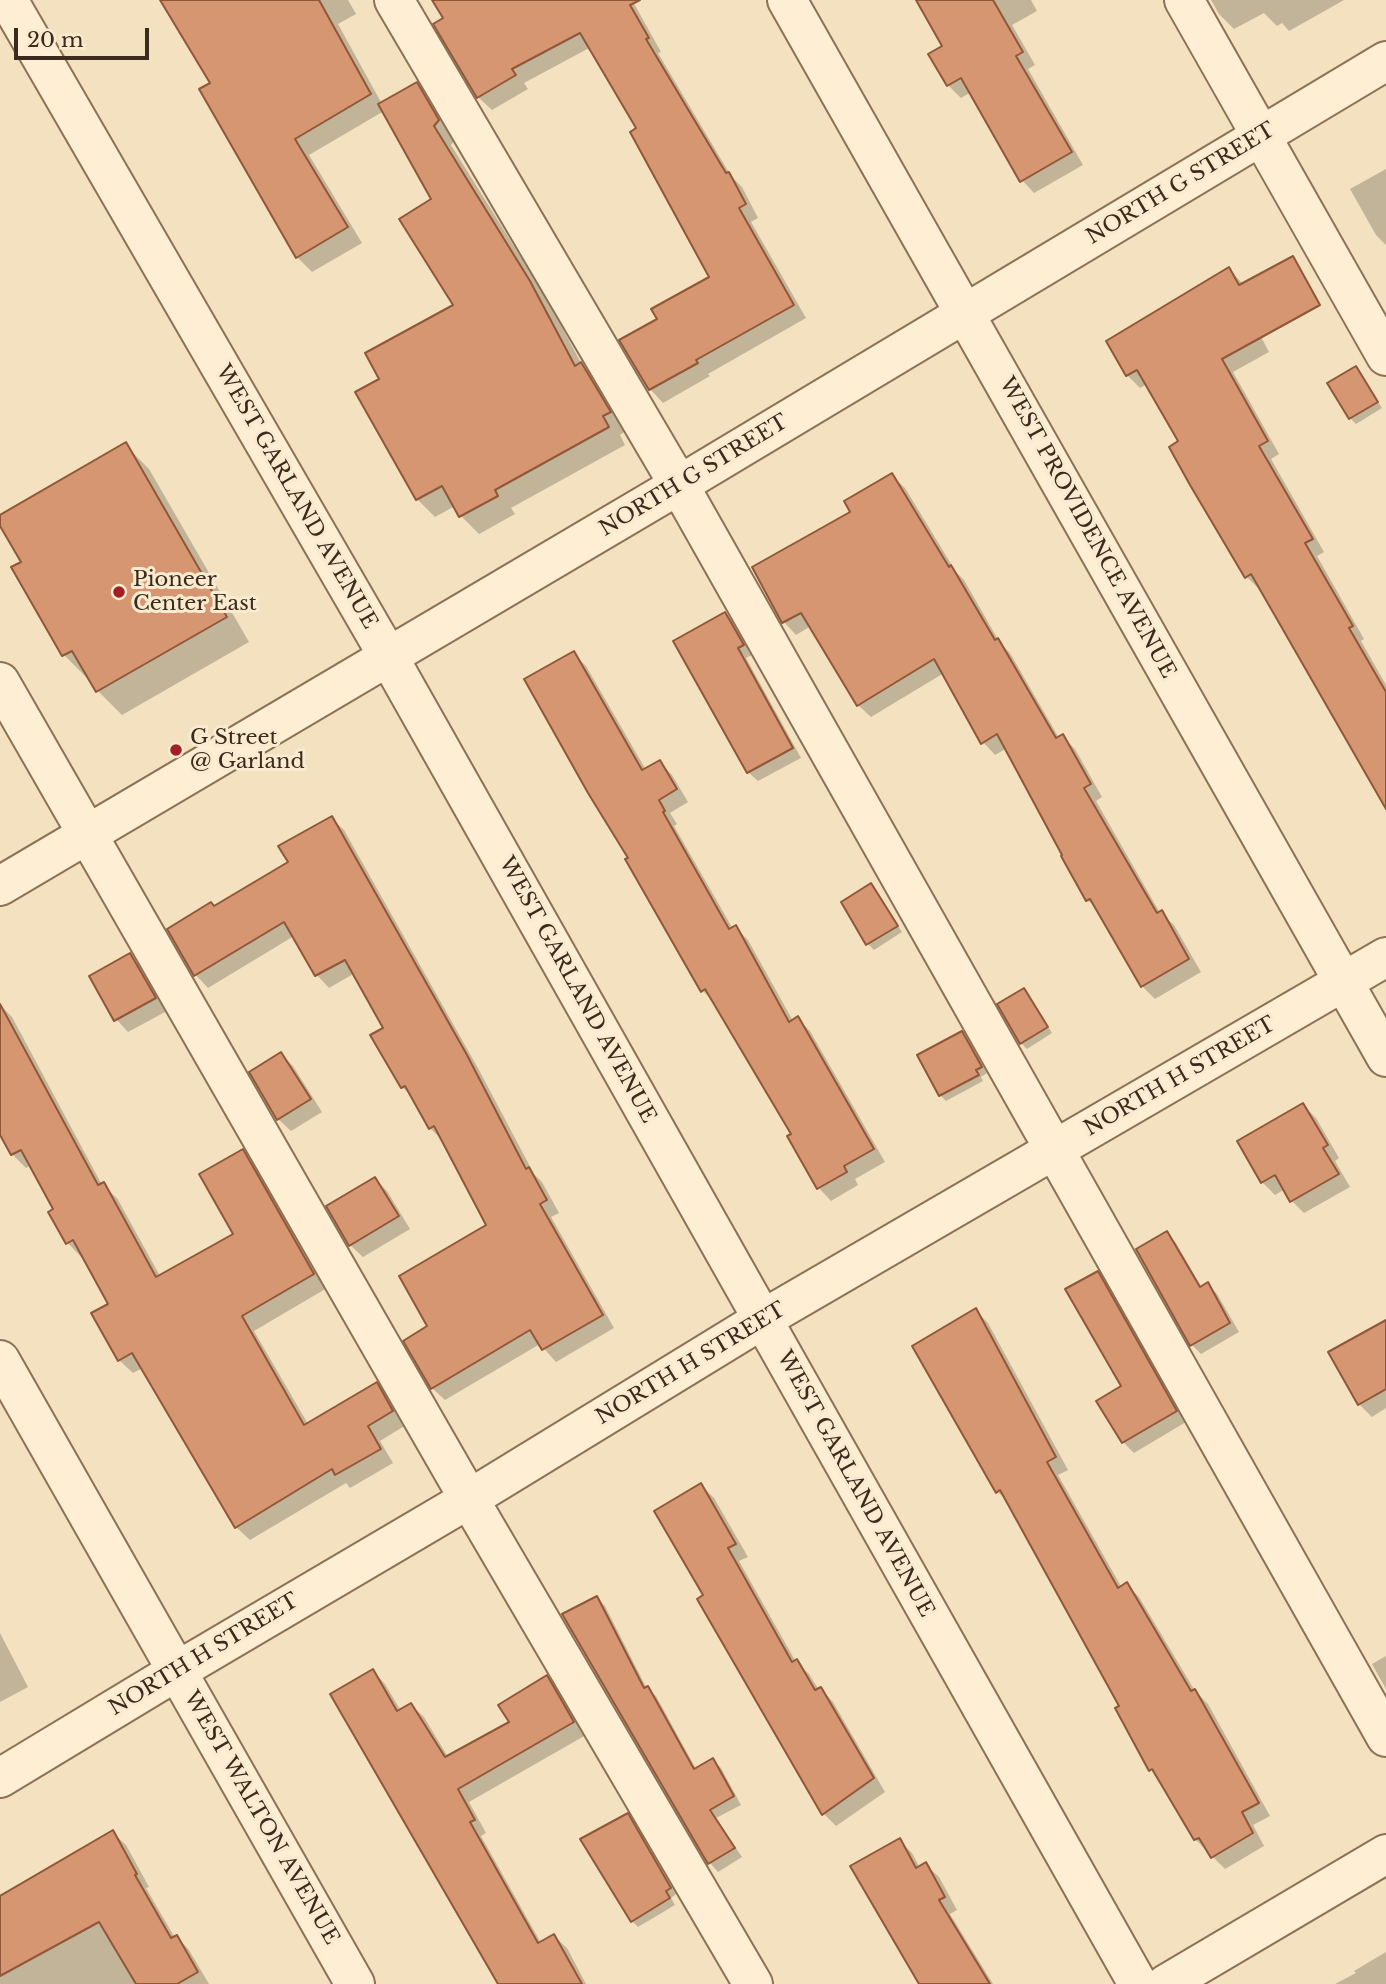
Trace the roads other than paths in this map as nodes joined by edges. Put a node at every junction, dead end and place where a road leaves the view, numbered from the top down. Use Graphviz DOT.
graph roads {
  1 [pos="8,0"];
  2 [pos="394,0"];
  3 [pos="788,0"];
  4 [pos="1184,0"];
  5 [pos="1386,61"];
  6 [pos="1261,136"];
  7 [pos="966,314"];
  8 [pos="1386,356"];
  9 [pos="679,485"];
  10 [pos="388,656"];
  11 [pos="0,682"];
  12 [pos="87,835"];
  13 [pos="0,886"];
  14 [pos="1386,957"];
  15 [pos="1344,983"];
  16 [pos="1386,1057"];
  17 [pos="1055,1149"];
  18 [pos="762,1320"];
  19 [pos="0,1360"];
  20 [pos="469,1499"];
  21 [pos="177,1671"];
  22 [pos="1386,1737"];
  23 [pos="0,1778"];
  24 [pos="1386,1854"];
  25 [pos="355,1984"];
  26 [pos="753,1984"];
  27 [pos="1138,1984"];
  28 [pos="1166,1984"];
  1 -- 10 [label="street, WEST GARLAND AVENUE"];
  2 -- 9 [label="street"];
  3 -- 7 [label="street, WEST PROVIDENCE AVENUE"];
  4 -- 6 [label="street"];
  5 -- 6 [label="street, NORTH G STREET"];
  6 -- 7 [label="street, NORTH G STREET"];
  6 -- 8 [label="street"];
  7 -- 9 [label="street, NORTH G STREET"];
  7 -- 15 [label="street, WEST PROVIDENCE AVENUE"];
  9 -- 10 [label="street, NORTH G STREET"];
  9 -- 17 [label="street"];
  10 -- 12 [label="street, NORTH G STREET"];
  10 -- 18 [label="street, WEST GARLAND AVENUE"];
  11 -- 12 [label="street"];
  12 -- 13 [label="street, NORTH G STREET"];
  12 -- 20 [label="street"];
  14 -- 15 [label="street, NORTH H STREET"];
  15 -- 16 [label="street, WEST PROVIDENCE AVENUE"];
  15 -- 17 [label="street, NORTH H STREET"];
  17 -- 18 [label="street, NORTH H STREET"];
  17 -- 22 [label="street"];
  18 -- 20 [label="street, NORTH H STREET"];
  18 -- 27 [label="street, WEST GARLAND AVENUE"];
  19 -- 21 [label="street, WEST WALTON AVENUE"];
  20 -- 21 [label="street, NORTH H STREET"];
  20 -- 26 [label="street"];
  21 -- 23 [label="street, NORTH H STREET"];
  21 -- 25 [label="street, WEST WALTON AVENUE"];
  24 -- 28 [label="street"];
}
